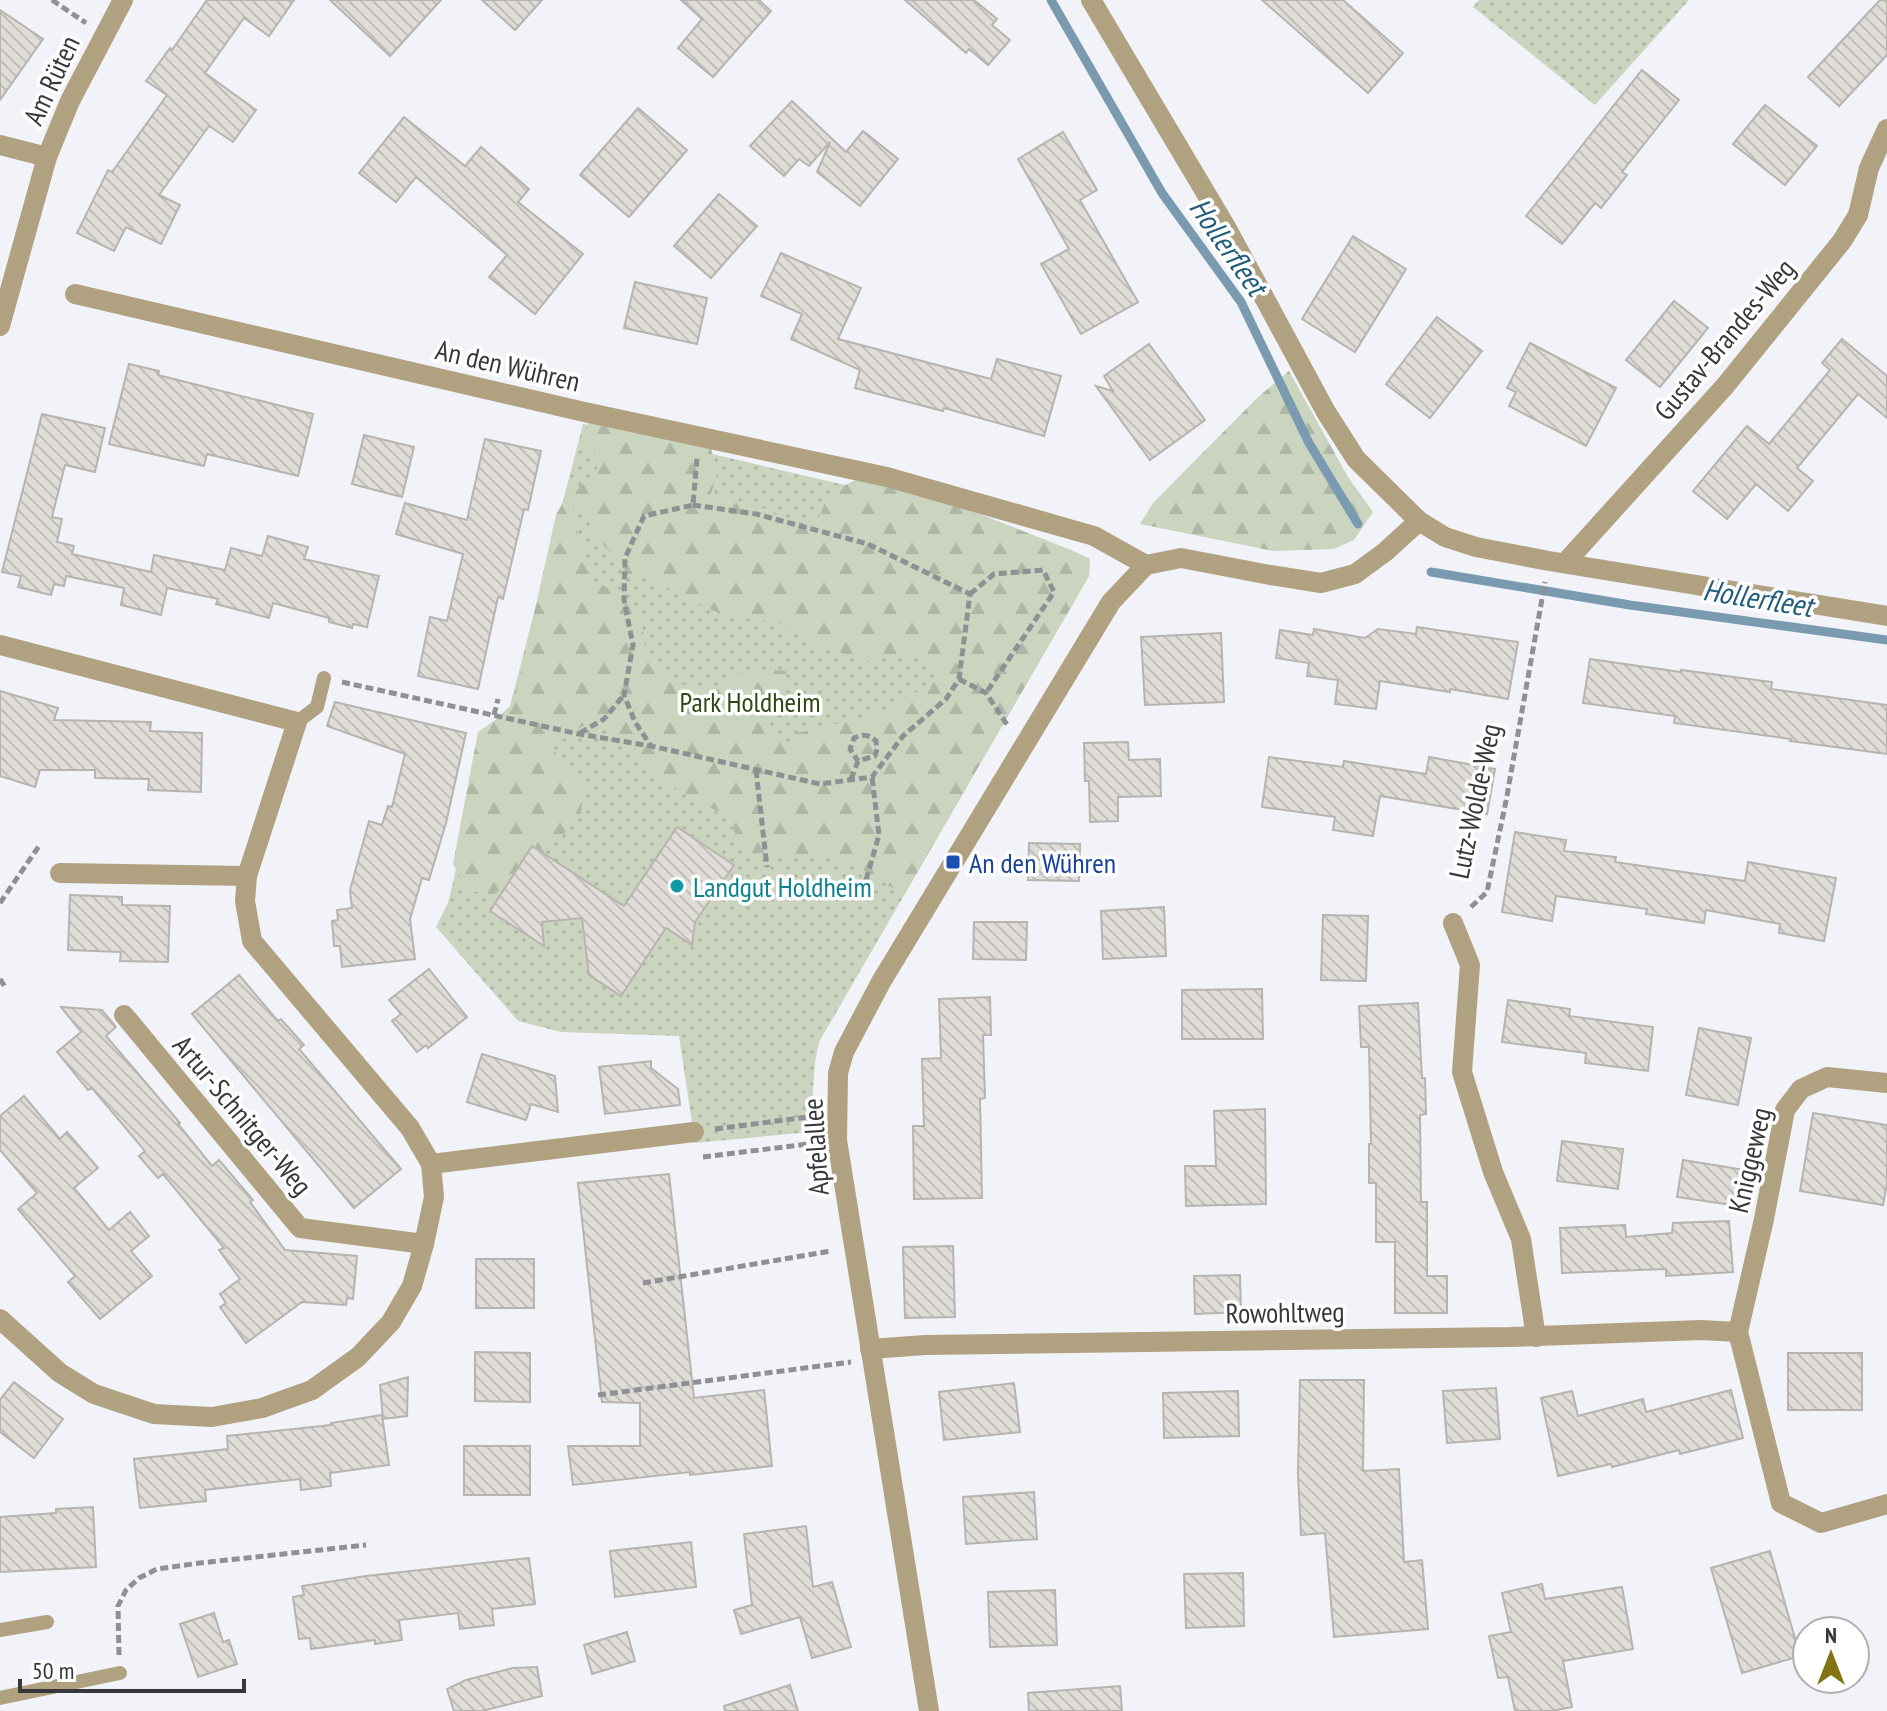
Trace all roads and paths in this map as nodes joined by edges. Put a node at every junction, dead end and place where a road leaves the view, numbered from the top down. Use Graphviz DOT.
graph roads {
  1 [pos="52,0"];
  2 [pos="123,0"];
  3 [pos="1091,0"];
  4 [pos="104,35"];
  5 [pos="1887,129"];
  6 [pos="0,145"];
  7 [pos="47,157"];
  8 [pos="75,294"];
  9 [pos="0,326"];
  10 [pos="698,437"];
  11 [pos="693,505"];
  12 [pos="1419,521"];
  13 [pos="1565,563"];
  14 [pos="1146,565"];
  15 [pos="1544,586"];
  16 [pos="970,594"];
  17 [pos="1887,616"];
  18 [pos="0,645"];
  19 [pos="324,678"];
  20 [pos="959,679"];
  21 [pos="986,693"];
  22 [pos="624,695"];
  23 [pos="498,699"];
  24 [pos="494,715"];
  25 [pos="297,722"];
  26 [pos="579,734"];
  27 [pos="651,746"];
  28 [pos="1022,747"];
  29 [pos="858,761"];
  30 [pos="756,770"];
  31 [pos="872,777"];
  32 [pos="850,780"];
  33 [pos="39,846"];
  34 [pos="767,867"];
  35 [pos="60,873"];
  36 [pos="247,876"];
  37 [pos="866,880"];
  38 [pos="0,903"];
  39 [pos="1453,923"];
  40 [pos="0,979"];
  41 [pos="5,987"];
  42 [pos="124,1015"];
  43 [pos="1887,1083"];
  44 [pos="837,1113"];
  45 [pos="694,1132"];
  46 [pos="837,1140"];
  47 [pos="698,1157"];
  48 [pos="431,1164"];
  49 [pos="424,1244"];
  50 [pos="853,1248"];
  51 [pos="643,1283"];
  52 [pos="0,1319"];
  53 [pos="1738,1332"];
  54 [pos="1536,1337"];
  55 [pos="871,1354"];
  56 [pos="598,1395"];
  57 [pos="1887,1504"];
  58 [pos="366,1545"];
  59 [pos="47,1622"];
  60 [pos="0,1630"];
  61 [pos="120,1673"];
  62 [pos="0,1698"];
  63 [pos="929,1711"];
  1 -- 4 [label="path"];
  2 -- 4 [label="street, Am Rüten"];
  3 -- 12 [label="street"];
  4 -- 7 [label="street, Am Rüten"];
  5 -- 13 [label="street, Gustav-Brandes-Weg"];
  6 -- 7 [label="street"];
  7 -- 9 [label="street, Am Rüten"];
  8 -- 10 [label="street, An den Wühren"];
  10 -- 11 [label="path"];
  10 -- 14 [label="street, An den Wühren"];
  11 -- 16 [label="path"];
  11 -- 22 [label="path"];
  12 -- 13 [label="street"];
  12 -- 14 [label="street"];
  13 -- 17 [label="street"];
  14 -- 28 [label="street, Apfelallee"];
  15 -- 39 [label="path, Lutz-Wolde-Weg"];
  16 -- 20 [label="path"];
  16 -- 21 [label="path"];
  18 -- 25 [label="street"];
  19 -- 24 [label="path"];
  19 -- 25 [label="lane"];
  20 -- 21 [label="path"];
  20 -- 31 [label="path"];
  21 -- 28 [label="path"];
  22 -- 26 [label="path"];
  22 -- 27 [label="path"];
  23 -- 24 [label="path"];
  24 -- 26 [label="path"];
  25 -- 36 [label="street"];
  26 -- 27 [label="path"];
  27 -- 30 [label="path"];
  28 -- 44 [label="street, Apfelallee"];
  29 -- 29 [label="path"];
  29 -- 32 [label="path"];
  30 -- 32 [label="path"];
  30 -- 34 [label="path"];
  31 -- 32 [label="path"];
  31 -- 37 [label="path"];
  33 -- 38 [label="path"];
  35 -- 36 [label="street"];
  36 -- 48 [label="street"];
  39 -- 54 [label="street"];
  40 -- 41 [label="path"];
  42 -- 49 [label="street, Artur-Schnitger-Weg"];
  43 -- 53 [label="street, Kniggeweg"];
  44 -- 45 [label="path"];
  44 -- 46 [label="street, Apfelallee"];
  45 -- 48 [label="street"];
  46 -- 47 [label="path"];
  46 -- 50 [label="street, Apfelallee"];
  48 -- 49 [label="street"];
  49 -- 52 [label="street"];
  50 -- 51 [label="path"];
  50 -- 55 [label="street, Apfelallee"];
  53 -- 54 [label="street, Rowohltweg"];
  53 -- 57 [label="street, Kniggeweg"];
  54 -- 55 [label="street, Rowohltweg"];
  55 -- 56 [label="path"];
  55 -- 63 [label="street, Apfelallee"];
  58 -- 61 [label="path"];
  59 -- 60 [label="lane"];
  61 -- 62 [label="lane"];
}
